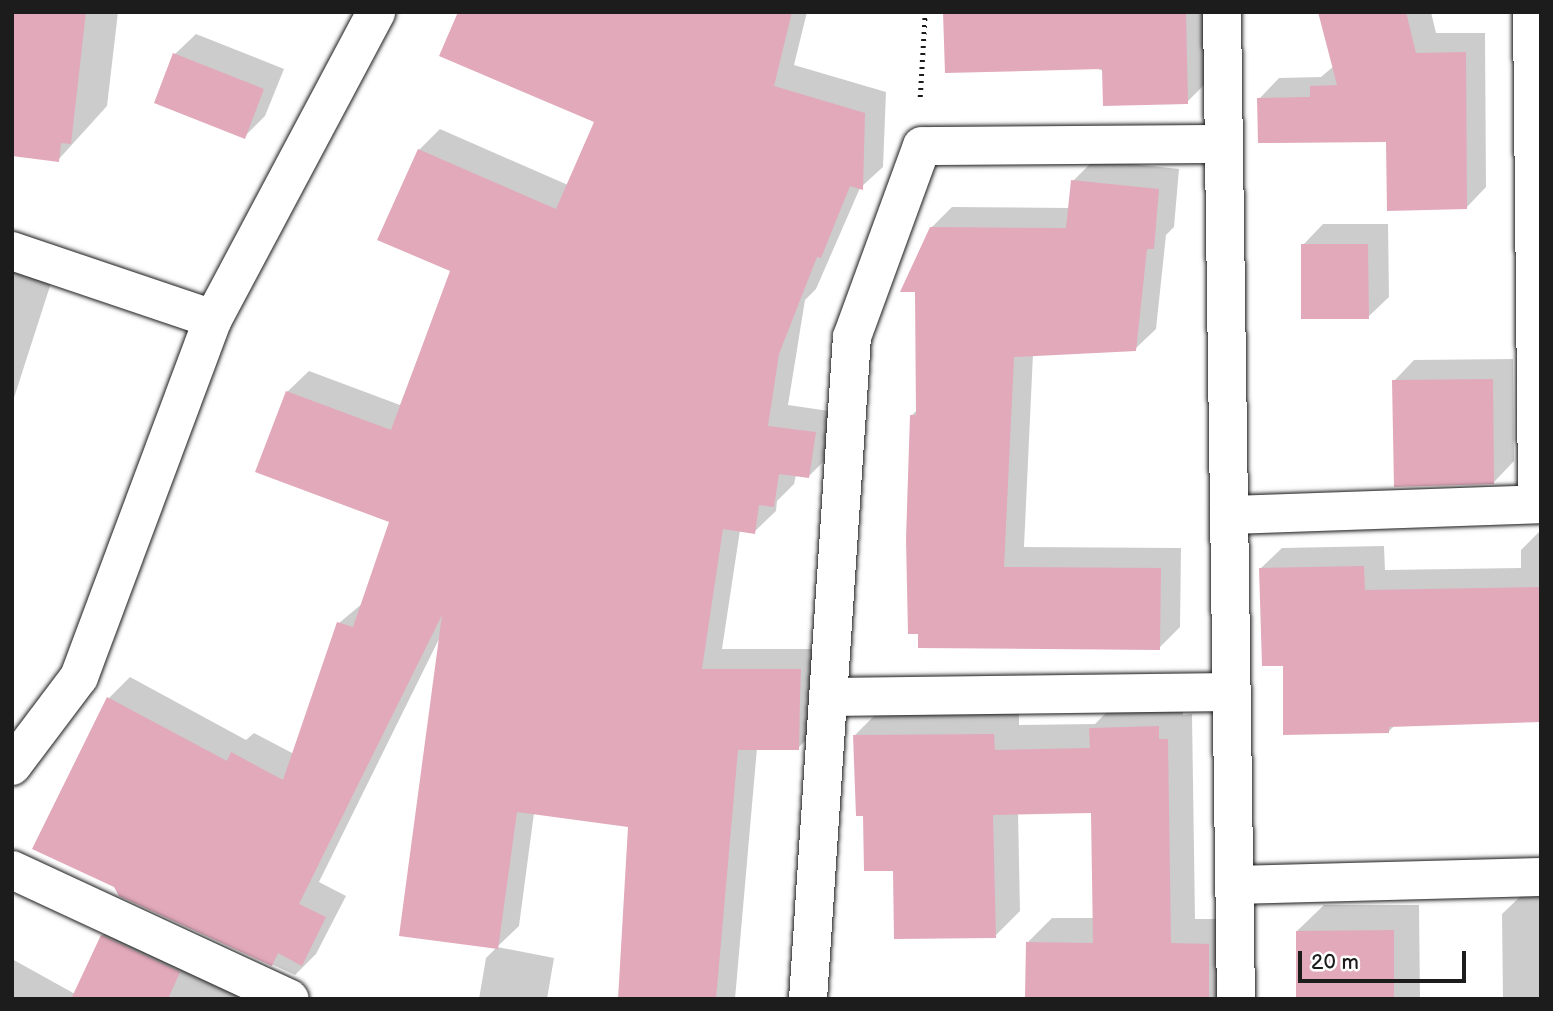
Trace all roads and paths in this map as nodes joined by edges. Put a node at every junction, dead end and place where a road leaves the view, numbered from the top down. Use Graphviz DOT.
graph roads {
  1 [pos="376,12"];
  2 [pos="925,12"];
  3 [pos="1222,12"];
  4 [pos="1532,12"];
  5 [pos="1224,144"];
  6 [pos="922,146"];
  7 [pos="1537,225"];
  8 [pos="12,251"];
  9 [pos="213,319"];
  10 [pos="1539,504"];
  11 [pos="1229,515"];
  12 [pos="1232,692"];
  13 [pos="828,696"];
  14 [pos="12,766"];
  15 [pos="12,870"];
  16 [pos="1541,877"];
  17 [pos="1234,885"];
  18 [pos="290,999"];
  19 [pos="808,999"];
  20 [pos="1236,999"];
  1 -- 9 [label="street"];
  2 -- 6 [label="path"];
  3 -- 5 [label="street"];
  4 -- 7 [label="street"];
  5 -- 6 [label="street"];
  5 -- 11 [label="street"];
  6 -- 13 [label="street"];
  7 -- 10 [label="street"];
  8 -- 9 [label="street"];
  9 -- 14 [label="street"];
  10 -- 11 [label="street"];
  11 -- 12 [label="street"];
  12 -- 13 [label="street"];
  12 -- 17 [label="street"];
  13 -- 19 [label="street"];
  15 -- 18 [label="street"];
  16 -- 17 [label="street"];
  17 -- 20 [label="street"];
}
